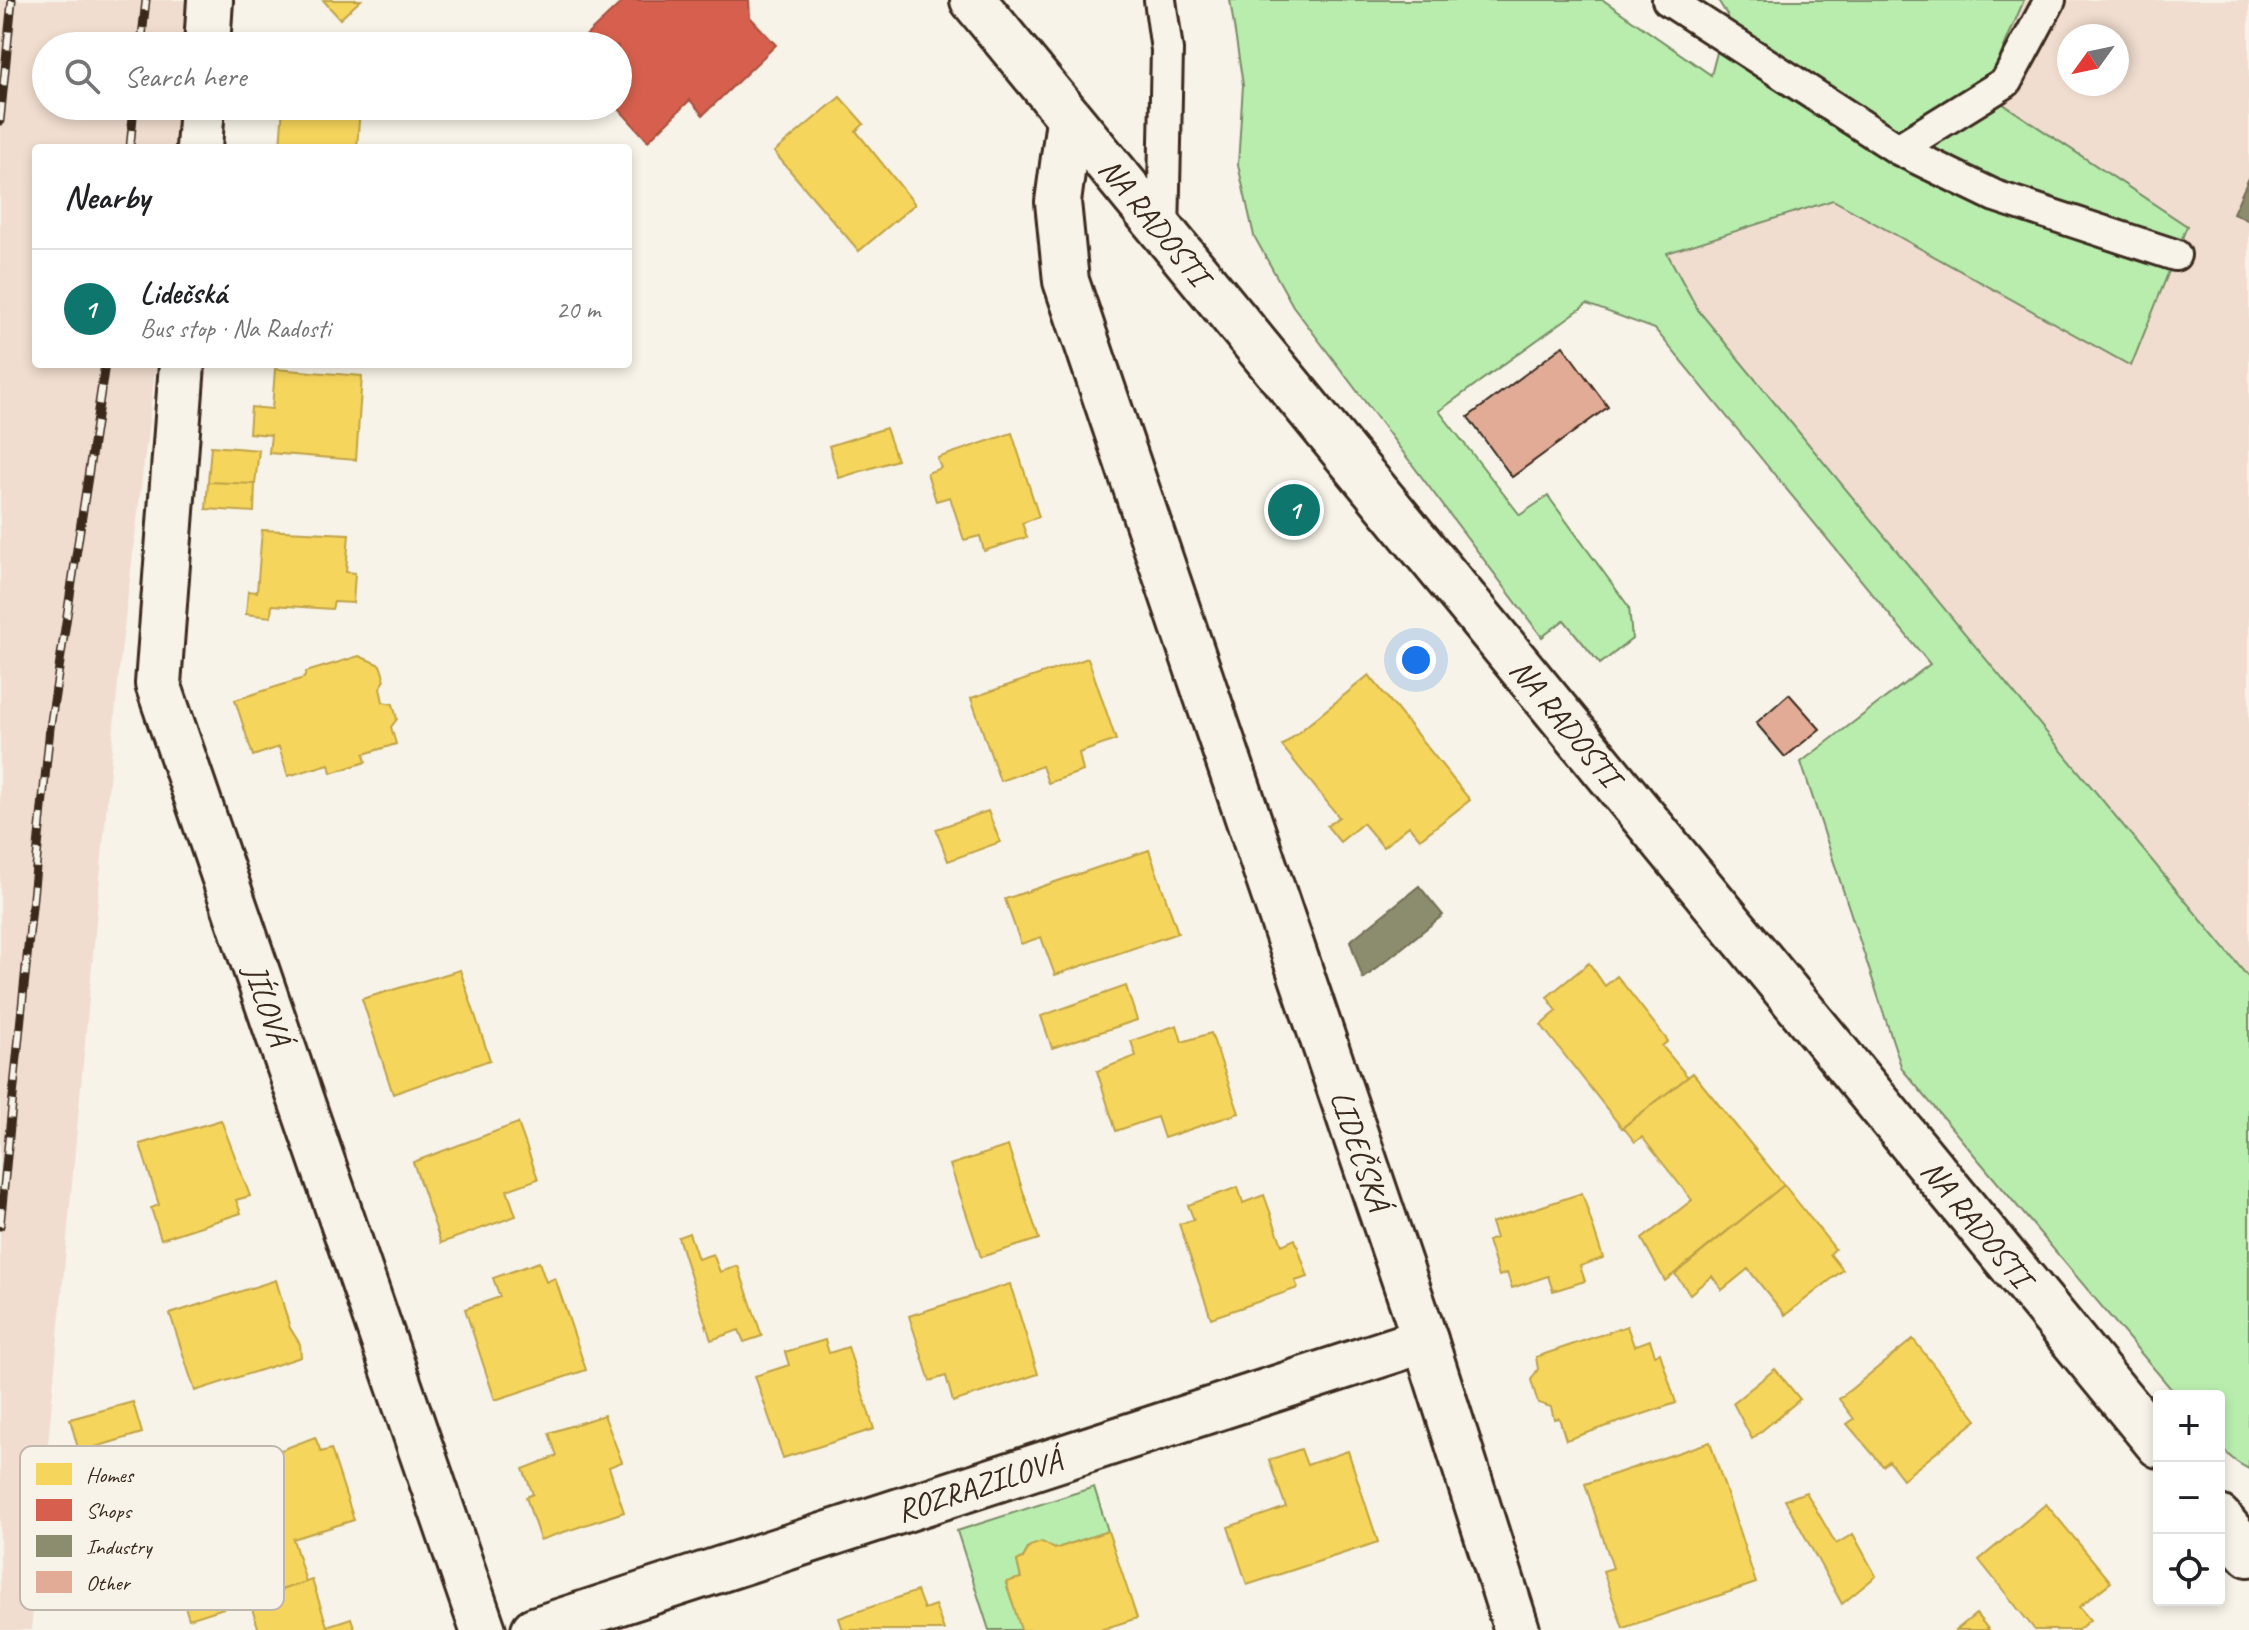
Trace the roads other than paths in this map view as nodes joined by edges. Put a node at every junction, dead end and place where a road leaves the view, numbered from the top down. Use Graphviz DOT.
graph roads {
  1 [pos="210,0"];
  2 [pos="973,0"];
  3 [pos="1160,0"];
  4 [pos="1668,0"];
  5 [pos="2050,0"];
  6 [pos="208,32"];
  7 [pos="201,120"];
  8 [pos="1069,120"];
  9 [pos="199,144"];
  10 [pos="1898,149"];
  11 [pos="1163,234"];
  12 [pos="2175,255"];
  13 [pos="182,368"];
  14 [pos="1425,1340"];
  15 [pos="2153,1438"];
  16 [pos="2225,1525"];
  17 [pos="2249,1554"];
  18 [pos="483,1630"];
  19 [pos="534,1630"];
  20 [pos="1517,1630"];
  1 -- 6 [label="street"];
  2 -- 8 [label="street, NA RADOSTI"];
  3 -- 11 [label="lane"];
  4 -- 10 [label="lane"];
  5 -- 10 [label="lane"];
  7 -- 9 [label="street"];
  8 -- 11 [label="street, NA RADOSTI"];
  8 -- 14 [label="street, LIDEČSKÁ"];
  10 -- 12 [label="lane"];
  11 -- 15 [label="street, NA RADOSTI"];
  13 -- 18 [label="street, JÍLOVÁ"];
  14 -- 19 [label="street, ROZRAZILOVÁ"];
  14 -- 20 [label="street, LIDEČSKÁ"];
  16 -- 17 [label="street"];
}
